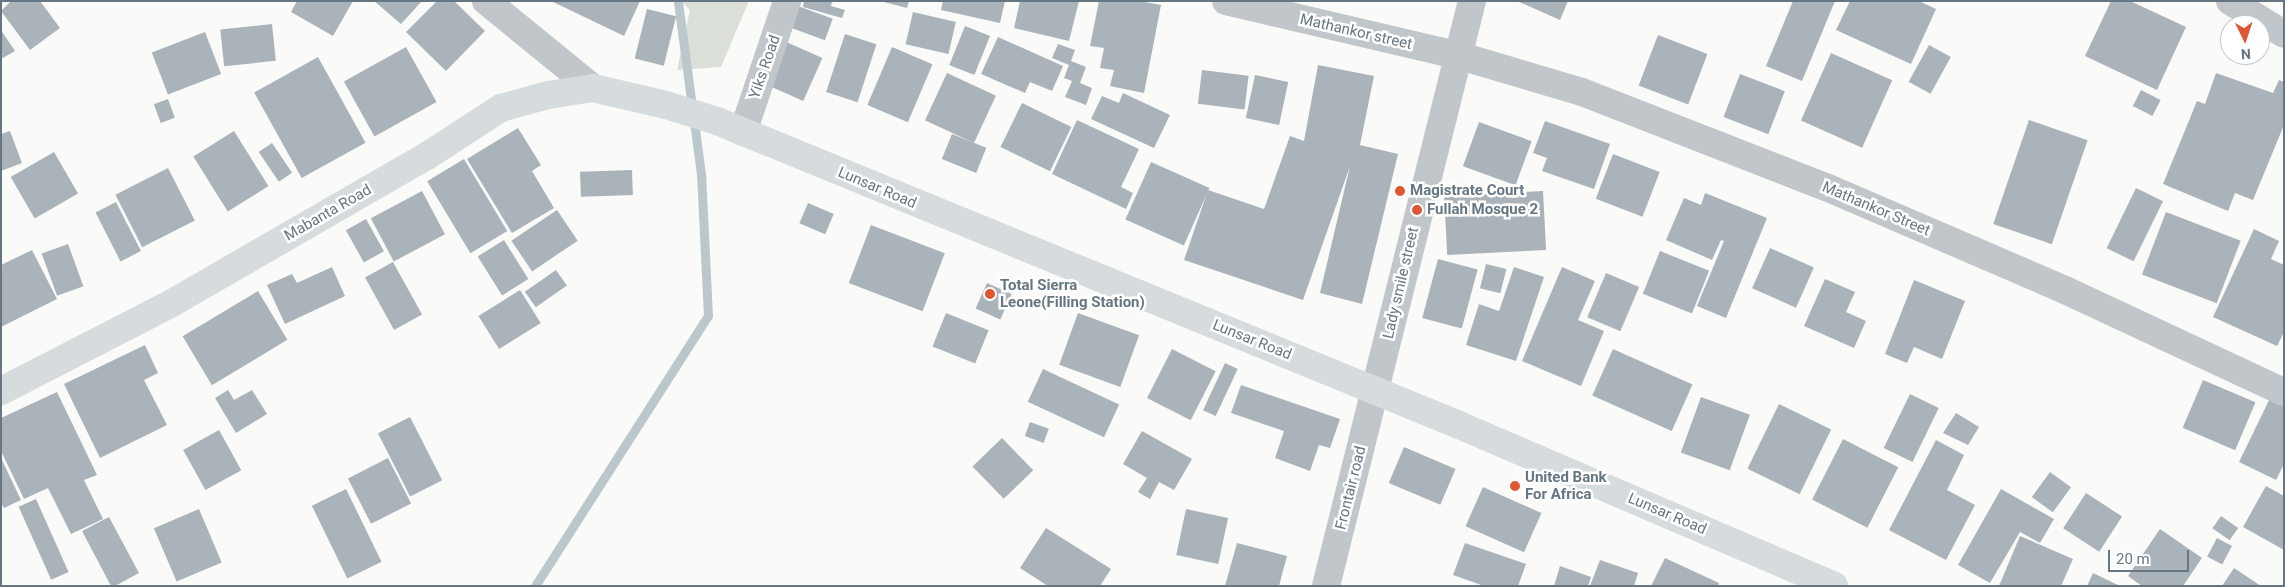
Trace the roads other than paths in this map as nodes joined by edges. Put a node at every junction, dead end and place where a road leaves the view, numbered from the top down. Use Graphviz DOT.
graph roads {
  1 [pos="486,1"];
  2 [pos="787,1"];
  3 [pos="1226,1"];
  4 [pos="1472,1"];
  5 [pos="2230,1"];
  6 [pos="2284,34"];
  7 [pos="1457,55"];
  8 [pos="593,88"];
  9 [pos="666,105"];
  10 [pos="743,132"];
  11 [pos="1,390"];
  12 [pos="1377,391"];
  13 [pos="2284,392"];
  14 [pos="1326,586"];
  15 [pos="1834,586"];
  1 -- 8 [label="street"];
  2 -- 10 [label="street, Yiks Road"];
  3 -- 7 [label="street, Mathankor street"];
  4 -- 7 [label="street, Lady smile street"];
  5 -- 6 [label="street"];
  7 -- 12 [label="street, Lady smile street"];
  7 -- 13 [label="street, Mathankor Street"];
  8 -- 9 [label="main road, Mabanta Road"];
  8 -- 11 [label="main road, Mabanta Road"];
  9 -- 10 [label="main road, Lunsar Road"];
  10 -- 12 [label="main road, Lunsar Road"];
  12 -- 14 [label="street, Frontair road"];
  12 -- 15 [label="main road, Lunsar Road"];
}
